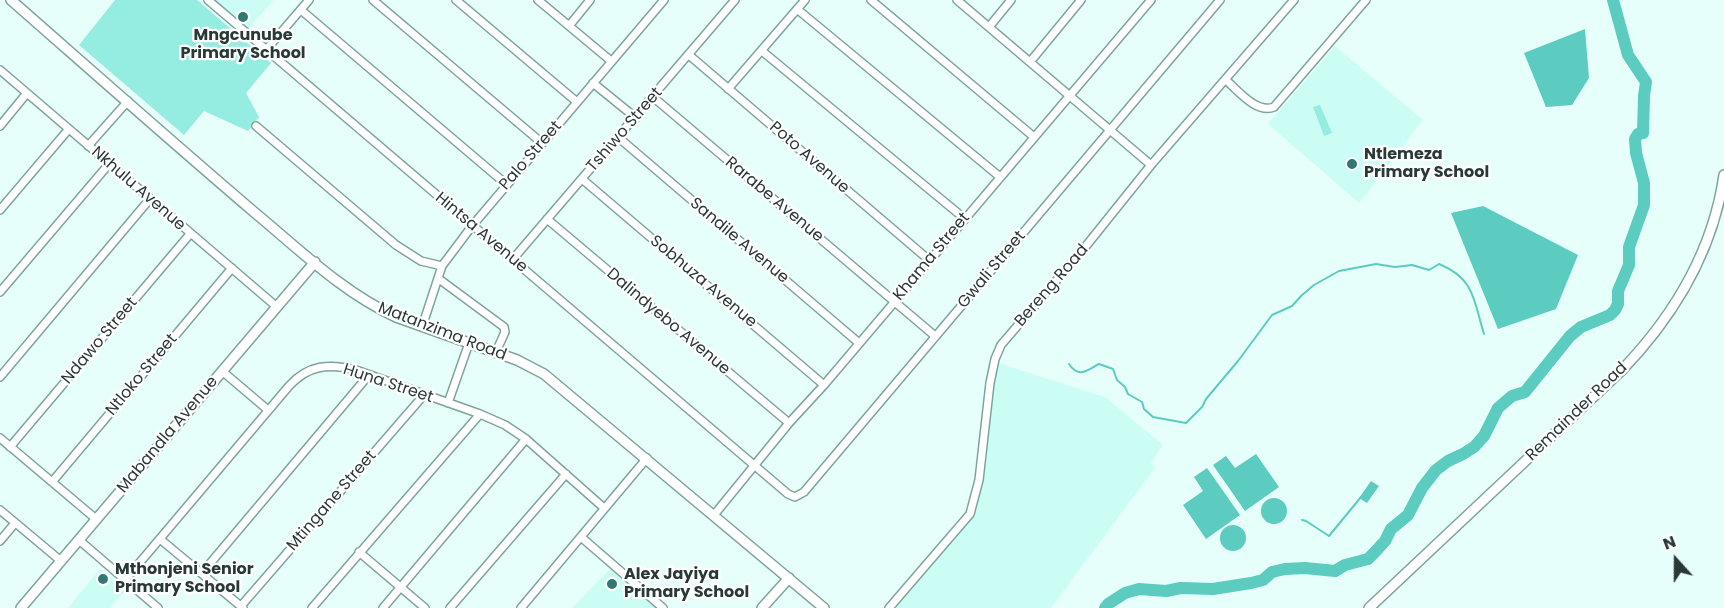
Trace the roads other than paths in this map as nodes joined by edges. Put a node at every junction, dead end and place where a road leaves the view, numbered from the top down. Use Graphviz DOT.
graph roads {
  1 [pos="11,0"];
  2 [pos="208,0"];
  3 [pos="309,0"];
  4 [pos="373,0"];
  5 [pos="456,0"];
  6 [pos="538,0"];
  7 [pos="590,0"];
  8 [pos="664,0"];
  9 [pos="735,0"];
  10 [pos="805,0"];
  11 [pos="871,0"];
  12 [pos="957,0"];
  13 [pos="1011,0"];
  14 [pos="1081,0"];
  15 [pos="1151,0"];
  16 [pos="1220,0"];
  17 [pos="1294,0"];
  18 [pos="1366,0"];
  19 [pos="301,9"];
  20 [pos="797,9"];
  21 [pos="568,26"];
  22 [pos="989,27"];
  23 [pos="266,50"];
  24 [pos="762,51"];
  25 [pos="689,55"];
  26 [pos="611,61"];
  27 [pos="1030,62"];
  28 [pos="0,70"];
  29 [pos="1226,80"];
  30 [pos="593,83"];
  31 [pos="728,89"];
  32 [pos="27,93"];
  33 [pos="1069,96"];
  34 [pos="653,97"];
  35 [pos="128,101"];
  36 [pos="577,102"];
  37 [pos="636,118"];
  38 [pos="0,126"];
  39 [pos="256,126"];
  40 [pos="68,130"];
  41 [pos="1109,130"];
  42 [pos="1034,137"];
  43 [pos="619,138"];
  44 [pos="542,143"];
  45 [pos="88,146"];
  46 [pos="109,164"];
  47 [pos="1152,165"];
  48 [pos="1724,175"];
  49 [pos="1000,177"];
  50 [pos="582,179"];
  51 [pos="507,184"];
  52 [pos="149,200"];
  53 [pos="0,210"];
  54 [pos="548,219"];
  55 [pos="965,219"];
  56 [pos="472,225"];
  57 [pos="190,234"];
  58 [pos="513,259"];
  59 [pos="928,260"];
  60 [pos="315,262"];
  61 [pos="442,266"];
  62 [pos="232,268"];
  63 [pos="439,279"];
  64 [pos="0,292"];
  65 [pos="894,303"];
  66 [pos="277,307"];
  67 [pos="422,327"];
  68 [pos="935,336"];
  69 [pos="469,343"];
  70 [pos="859,343"];
  71 [pos="496,352"];
  72 [pos="222,371"];
  73 [pos="368,376"];
  74 [pos="0,377"];
  75 [pos="824,385"];
  76 [pos="423,396"];
  77 [pos="448,403"];
  78 [pos="268,410"];
  79 [pos="480,414"];
  80 [pos="789,423"];
  81 [pos="0,438"];
  82 [pos="526,439"];
  83 [pos="10,447"];
  84 [pos="647,458"];
  85 [pos="754,465"];
  86 [pos="566,474"];
  87 [pos="52,482"];
  88 [pos="604,508"];
  89 [pos="0,510"];
  90 [pos="714,515"];
  91 [pos="96,519"];
  92 [pos="15,523"];
  93 [pos="581,537"];
  94 [pos="160,539"];
  95 [pos="79,540"];
  96 [pos="0,541"];
  97 [pos="360,552"];
  98 [pos="61,561"];
  99 [pos="202,573"];
  100 [pos="789,578"];
  101 [pos="125,580"];
  102 [pos="400,587"];
  103 [pos="242,607"];
  104 [pos="21,608"];
  105 [pos="158,608"];
  106 [pos="312,608"];
  107 [pos="383,608"];
  108 [pos="425,608"];
  109 [pos="450,608"];
  110 [pos="521,608"];
  111 [pos="663,608"];
  112 [pos="762,608"];
  113 [pos="824,608"];
  114 [pos="889,608"];
  115 [pos="1369,608"];
  1 -- 35 [label="street, Matanzima Road"];
  2 -- 23 [label="street, Hintsa Avenue"];
  3 -- 19 [label="street"];
  4 -- 44 [label="street"];
  5 -- 36 [label="street"];
  6 -- 21 [label="street"];
  7 -- 21 [label="street"];
  8 -- 26 [label="street, Palo Street"];
  9 -- 25 [label="street, Tshiwo Street"];
  10 -- 20 [label="street"];
  11 -- 42 [label="street"];
  12 -- 22 [label="street"];
  13 -- 22 [label="street"];
  14 -- 27 [label="street"];
  15 -- 33 [label="street, Khama Street"];
  16 -- 41 [label="street, Gwali Street"];
  17 -- 29 [label="street, Bereng Road"];
  18 -- 29 [label="street"];
  19 -- 23 [label="street"];
  19 -- 51 [label="street"];
  20 -- 24 [label="street"];
  20 -- 49 [label="street"];
  21 -- 26 [label="street"];
  22 -- 27 [label="street"];
  23 -- 56 [label="street, Hintsa Avenue"];
  24 -- 31 [label="street"];
  24 -- 55 [label="street"];
  25 -- 31 [label="street, Poto Avenue"];
  25 -- 34 [label="street, Tshiwo Street"];
  26 -- 30 [label="street, Palo Street"];
  27 -- 33 [label="street"];
  28 -- 32 [label="street, Nkhulu Avenue"];
  29 -- 47 [label="street, Bereng Road"];
  30 -- 36 [label="street, Palo Street"];
  30 -- 37 [label="street"];
  31 -- 59 [label="street, Poto Avenue"];
  32 -- 38 [label="street"];
  32 -- 40 [label="street, Nkhulu Avenue"];
  33 -- 41 [label="street"];
  33 -- 42 [label="street, Khama Street"];
  34 -- 37 [label="street, Tshiwo Street"];
  34 -- 65 [label="street, Rarabe Avenue"];
  35 -- 45 [label="street"];
  35 -- 60 [label="street, Matanzima Road"];
  36 -- 44 [label="street, Palo Street"];
  37 -- 43 [label="street, Tshiwo Street"];
  39 -- 61 [label="street"];
  40 -- 45 [label="street, Nkhulu Avenue"];
  40 -- 53 [label="street"];
  41 -- 47 [label="street"];
  41 -- 68 [label="street, Gwali Street"];
  42 -- 49 [label="street, Khama Street"];
  43 -- 50 [label="street, Tshiwo Street"];
  43 -- 70 [label="street, Sandile Avenue"];
  44 -- 51 [label="street, Palo Street"];
  45 -- 46 [label="street, Nkhulu Avenue"];
  46 -- 52 [label="street, Nkhulu Avenue"];
  46 -- 64 [label="street"];
  47 -- 114 [label="street, Bereng Road"];
  48 -- 115 [label="street, Remainder Road"];
  49 -- 55 [label="street, Khama Street"];
  50 -- 54 [label="street, Tshiwo Street"];
  50 -- 75 [label="street, Sobhuza Avenue"];
  51 -- 56 [label="street, Palo Street"];
  52 -- 57 [label="street, Nkhulu Avenue"];
  52 -- 74 [label="street"];
  54 -- 58 [label="street, Tshiwo Street"];
  54 -- 80 [label="street, Dalindyebo Avenue"];
  55 -- 59 [label="street, Khama Street"];
  56 -- 58 [label="street, Hintsa Avenue"];
  56 -- 61 [label="street, Palo Street"];
  57 -- 62 [label="street, Nkhulu Avenue"];
  57 -- 83 [label="street, Ndawo Street"];
  58 -- 85 [label="street, Hintsa Avenue"];
  59 -- 65 [label="street, Khama Street"];
  60 -- 66 [label="street, Mabandla Avenue"];
  60 -- 67 [label="street, Matanzima Road"];
  61 -- 63 [label="street, Palo Street"];
  62 -- 66 [label="street, Nkhulu Avenue"];
  62 -- 87 [label="street, Ntloko Street"];
  63 -- 67 [label="street, Palo Street"];
  63 -- 71 [label="street"];
  65 -- 68 [label="street, Rarabe Avenue"];
  65 -- 70 [label="street, Khama Street"];
  66 -- 72 [label="street, Mabandla Avenue"];
  67 -- 69 [label="street, Matanzima Road"];
  68 -- 85 [label="street, Gwali Street"];
  69 -- 71 [label="street, Matanzima Road"];
  69 -- 77 [label="street"];
  70 -- 75 [label="street, Khama Street"];
  71 -- 84 [label="street, Matanzima Road"];
  72 -- 78 [label="street"];
  72 -- 91 [label="street, Mabandla Avenue"];
  73 -- 76 [label="street, Huna Street"];
  73 -- 78 [label="street, Huna Street"];
  73 -- 99 [label="street"];
  75 -- 80 [label="street, Khama Street"];
  76 -- 77 [label="street, Huna Street"];
  76 -- 103 [label="street, Mtingane Street"];
  77 -- 79 [label="street, Huna Street"];
  78 -- 94 [label="street, Huna Street"];
  79 -- 82 [label="street, Huna Street"];
  79 -- 97 [label="street"];
  80 -- 85 [label="street, Khama Street"];
  81 -- 83 [label="street"];
  82 -- 86 [label="street, Huna Street"];
  82 -- 102 [label="street"];
  83 -- 87 [label="street"];
  84 -- 88 [label="street"];
  84 -- 90 [label="street, Matanzima Road"];
  85 -- 90 [label="street, Khama Street"];
  86 -- 88 [label="street, Huna Street"];
  86 -- 109 [label="street"];
  87 -- 91 [label="street"];
  88 -- 93 [label="street"];
  89 -- 92 [label="street"];
  90 -- 100 [label="street, Matanzima Road"];
  91 -- 95 [label="street, Mabandla Avenue"];
  92 -- 96 [label="street"];
  92 -- 98 [label="street"];
  93 -- 110 [label="street"];
  93 -- 111 [label="street"];
  94 -- 99 [label="street"];
  94 -- 101 [label="street, Huna Street"];
  95 -- 98 [label="street, Mabandla Avenue"];
  95 -- 101 [label="street"];
  97 -- 102 [label="street"];
  97 -- 106 [label="street"];
  98 -- 104 [label="street, Mabandla Avenue"];
  99 -- 103 [label="street"];
  100 -- 112 [label="street"];
  100 -- 113 [label="street, Matanzima Road"];
  101 -- 105 [label="street"];
  102 -- 107 [label="street"];
  102 -- 108 [label="street"];
}
